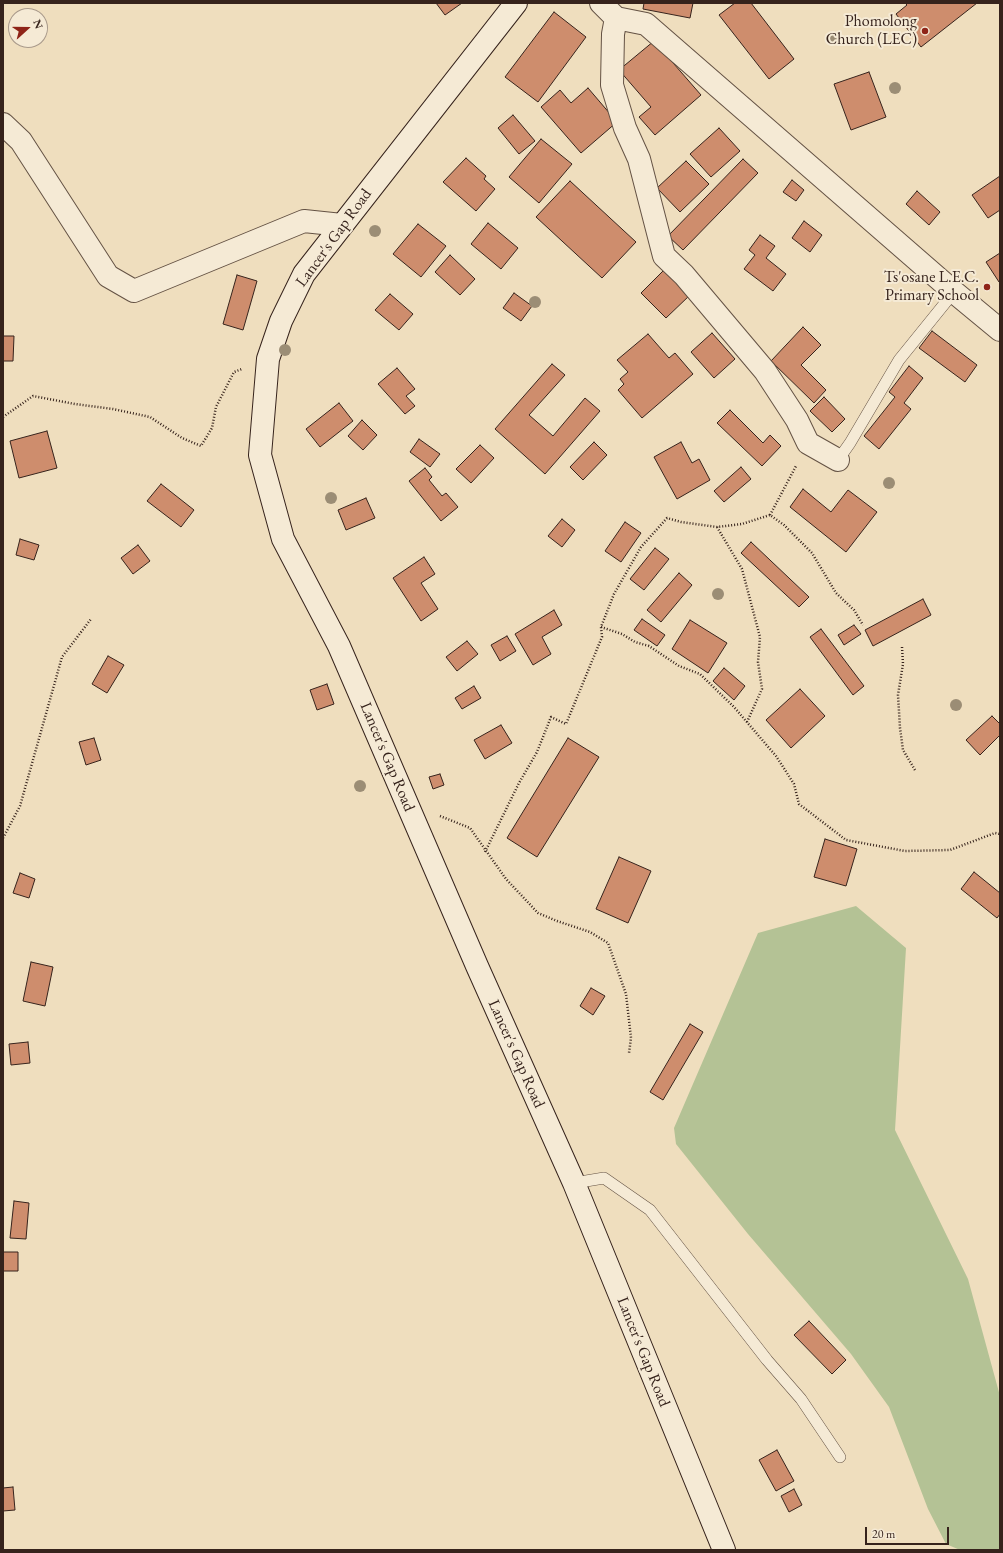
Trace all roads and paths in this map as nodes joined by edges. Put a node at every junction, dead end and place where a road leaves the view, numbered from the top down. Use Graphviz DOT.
graph roads {
  1 [pos="516,3"];
  2 [pos="601,3"];
  3 [pos="616,18"];
  4 [pos="3,124"];
  5 [pos="342,225"];
  6 [pos="954,292"];
  7 [pos="1000,330"];
  8 [pos="268,359"];
  9 [pos="3,417"];
  10 [pos="808,443"];
  11 [pos="838,460"];
  12 [pos="770,515"];
  13 [pos="717,527"];
  14 [pos="91,619"];
  15 [pos="863,625"];
  16 [pos="601,627"];
  17 [pos="902,647"];
  18 [pos="747,722"];
  19 [pos="915,770"];
  20 [pos="415,823"];
  21 [pos="1000,834"];
  22 [pos="3,838"];
  23 [pos="485,852"];
  24 [pos="630,1053"];
  25 [pos="574,1183"];
  26 [pos="840,1457"];
  27 [pos="724,1550"];
  1 -- 5 [label="main road, Lancer's Gap Road"];
  2 -- 3 [label="main road"];
  3 -- 6 [label="main road"];
  3 -- 10 [label="main road"];
  4 -- 5 [label="main road"];
  5 -- 8 [label="main road, Lancer's Gap Road"];
  6 -- 7 [label="main road"];
  6 -- 11 [label="lane"];
  8 -- 9 [label="path"];
  8 -- 20 [label="main road, Lancer's Gap Road"];
  10 -- 11 [label="main road"];
  10 -- 12 [label="path"];
  12 -- 13 [label="path"];
  12 -- 15 [label="path"];
  13 -- 16 [label="path"];
  13 -- 18 [label="path"];
  14 -- 22 [label="path"];
  16 -- 18 [label="path"];
  16 -- 23 [label="path"];
  17 -- 19 [label="path"];
  18 -- 21 [label="path"];
  20 -- 23 [label="path"];
  20 -- 25 [label="main road, Lancer's Gap Road"];
  23 -- 24 [label="path"];
  25 -- 26 [label="lane"];
  25 -- 27 [label="main road, Lancer's Gap Road"];
}
